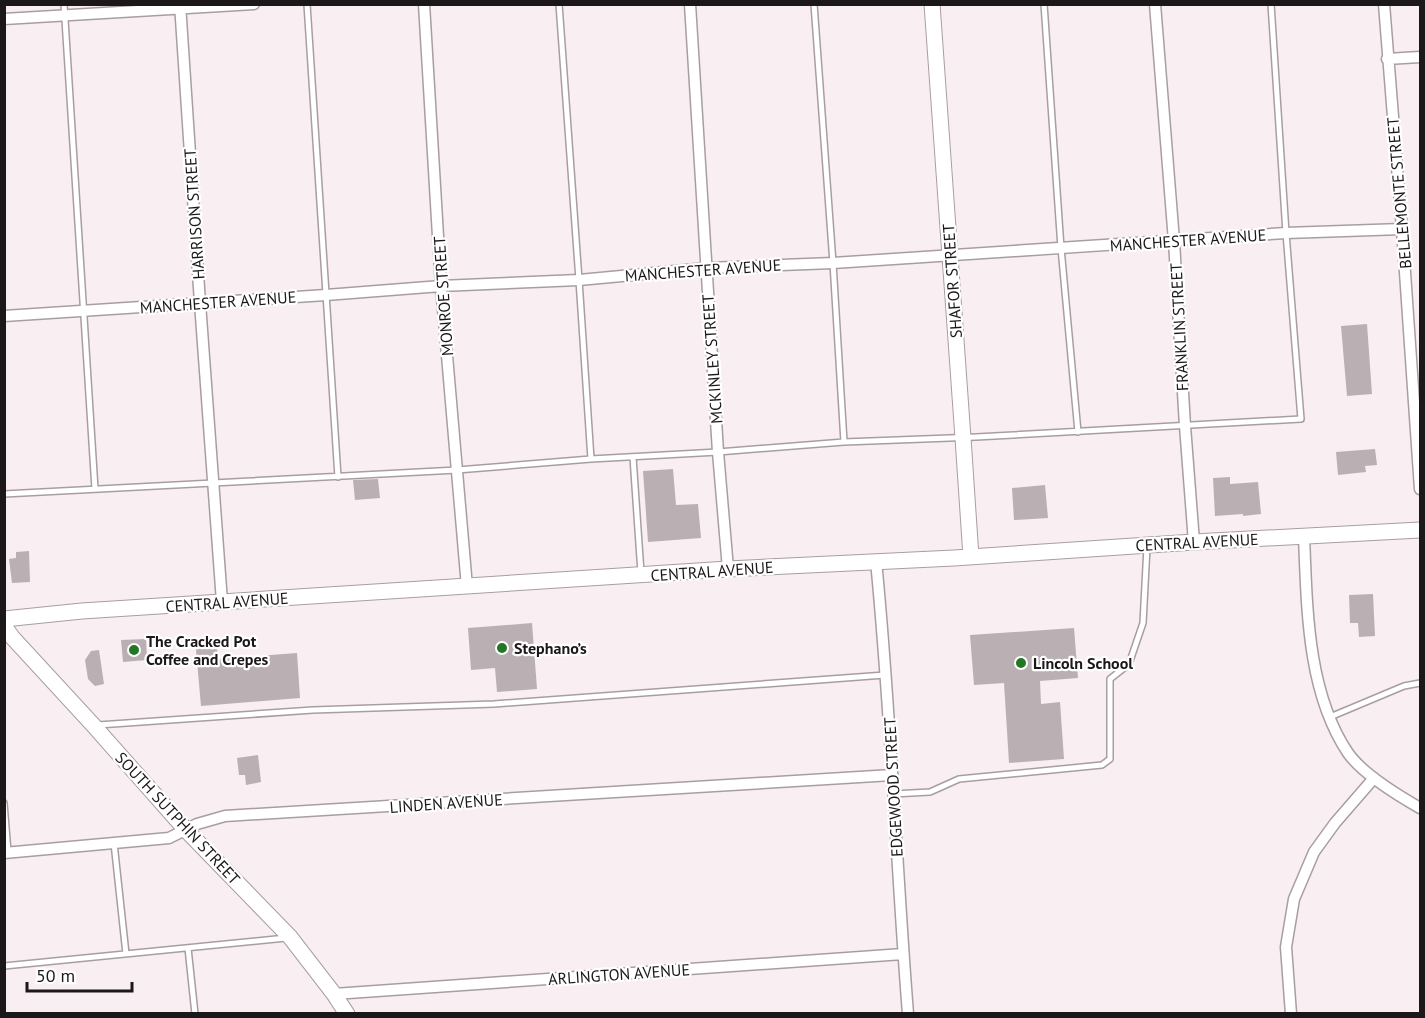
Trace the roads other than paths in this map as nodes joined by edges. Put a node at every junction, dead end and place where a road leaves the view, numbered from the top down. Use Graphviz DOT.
graph roads {
  1 [pos="254,4"];
  2 [pos="307,4"];
  3 [pos="424,4"];
  4 [pos="559,4"];
  5 [pos="690,4"];
  6 [pos="814,4"];
  7 [pos="932,4"];
  8 [pos="1044,4"];
  9 [pos="1155,4"];
  10 [pos="1271,4"];
  11 [pos="1384,4"];
  12 [pos="180,7"];
  13 [pos="64,10"];
  14 [pos="4,19"];
  15 [pos="1420,57"];
  16 [pos="1387,59"];
  17 [pos="1402,229"];
  18 [pos="1286,233"];
  19 [pos="1174,241"];
  20 [pos="1061,248"];
  21 [pos="950,255"];
  22 [pos="833,263"];
  23 [pos="707,268"];
  24 [pos="579,280"];
  25 [pos="441,286"];
  26 [pos="326,295"];
  27 [pos="200,303"];
  28 [pos="84,311"];
  29 [pos="4,316"];
  30 [pos="1416,376"];
  31 [pos="1185,426"];
  32 [pos="1078,432"];
  33 [pos="963,438"];
  34 [pos="844,442"];
  35 [pos="718,452"];
  36 [pos="633,457"];
  37 [pos="591,459"];
  38 [pos="457,470"];
  39 [pos="338,477"];
  40 [pos="213,482"];
  41 [pos="95,489"];
  42 [pos="1420,489"];
  43 [pos="4,494"];
  44 [pos="1420,530"];
  45 [pos="1304,536"];
  46 [pos="1194,542"];
  47 [pos="1148,545"];
  48 [pos="971,557"];
  49 [pos="876,561"];
  50 [pos="728,569"];
  51 [pos="641,575"];
  52 [pos="467,586"];
  53 [pos="222,602"];
  54 [pos="4,619"];
  55 [pos="4,626"];
  56 [pos="887,675"];
  57 [pos="1420,683"];
  58 [pos="1329,717"];
  59 [pos="94,726"];
  60 [pos="892,775"];
  61 [pos="1374,778"];
  62 [pos="893,795"];
  63 [pos="4,803"];
  64 [pos="1420,808"];
  65 [pos="186,830"];
  66 [pos="114,842"];
  67 [pos="6,852"];
  68 [pos="290,937"];
  69 [pos="188,948"];
  70 [pos="126,954"];
  71 [pos="903,954"];
  72 [pos="4,966"];
  73 [pos="334,994"];
  74 [pos="195,1014"];
  75 [pos="347,1014"];
  76 [pos="908,1014"];
  77 [pos="1291,1014"];
  1 -- 12 [label="street"];
  2 -- 26 [label="lane"];
  3 -- 25 [label="street, MONROE STREET"];
  4 -- 24 [label="lane"];
  5 -- 23 [label="street, MCKINLEY STREET"];
  6 -- 22 [label="lane"];
  7 -- 21 [label="street, SHAFOR STREET"];
  8 -- 20 [label="lane"];
  9 -- 19 [label="street, FRANKLIN STREET"];
  10 -- 18 [label="lane"];
  11 -- 16 [label="street, BELLEMONTE STREET"];
  12 -- 13 [label="street"];
  12 -- 27 [label="street, HARRISON STREET"];
  13 -- 14 [label="street"];
  13 -- 28 [label="lane"];
  15 -- 16 [label="street"];
  16 -- 17 [label="street, BELLEMONTE STREET"];
  17 -- 18 [label="street, MANCHESTER AVENUE"];
  17 -- 30 [label="street, BELLEMONTE STREET"];
  18 -- 19 [label="street, MANCHESTER AVENUE"];
  18 -- 31 [label="lane"];
  19 -- 20 [label="street, MANCHESTER AVENUE"];
  19 -- 31 [label="street, FRANKLIN STREET"];
  20 -- 21 [label="street, MANCHESTER AVENUE"];
  20 -- 32 [label="lane"];
  21 -- 22 [label="street, MANCHESTER AVENUE"];
  21 -- 33 [label="street, SHAFOR STREET"];
  22 -- 23 [label="street, MANCHESTER AVENUE"];
  22 -- 34 [label="lane"];
  23 -- 24 [label="street, MANCHESTER AVENUE"];
  23 -- 35 [label="street, MCKINLEY STREET"];
  24 -- 25 [label="street, MANCHESTER AVENUE"];
  24 -- 37 [label="lane"];
  25 -- 26 [label="street, MANCHESTER AVENUE"];
  25 -- 38 [label="street, MONROE STREET"];
  26 -- 27 [label="street, MANCHESTER AVENUE"];
  26 -- 39 [label="lane"];
  27 -- 28 [label="street, MANCHESTER AVENUE"];
  27 -- 40 [label="street, HARRISON STREET"];
  28 -- 29 [label="street, MANCHESTER AVENUE"];
  28 -- 41 [label="lane"];
  30 -- 42 [label="street, BELLEMONTE STREET"];
  31 -- 32 [label="lane"];
  31 -- 46 [label="street, FRANKLIN STREET"];
  32 -- 33 [label="lane"];
  33 -- 34 [label="lane"];
  33 -- 48 [label="street, SHAFOR STREET"];
  34 -- 35 [label="lane"];
  35 -- 36 [label="lane"];
  35 -- 50 [label="street, MCKINLEY STREET"];
  36 -- 37 [label="lane"];
  36 -- 51 [label="lane"];
  37 -- 38 [label="lane"];
  38 -- 39 [label="lane"];
  38 -- 52 [label="street, MONROE STREET"];
  39 -- 40 [label="lane"];
  40 -- 41 [label="lane"];
  40 -- 53 [label="street, HARRISON STREET"];
  41 -- 43 [label="lane"];
  44 -- 45 [label="street, CENTRAL AVENUE"];
  45 -- 46 [label="street, CENTRAL AVENUE"];
  45 -- 58 [label="street"];
  46 -- 47 [label="street, CENTRAL AVENUE"];
  47 -- 48 [label="street, CENTRAL AVENUE"];
  47 -- 62 [label="lane"];
  48 -- 49 [label="street, CENTRAL AVENUE"];
  49 -- 50 [label="street, CENTRAL AVENUE"];
  49 -- 56 [label="street, EDGEWOOD STREET"];
  50 -- 51 [label="street, CENTRAL AVENUE"];
  51 -- 52 [label="street, CENTRAL AVENUE"];
  52 -- 53 [label="street, CENTRAL AVENUE"];
  53 -- 54 [label="street, CENTRAL AVENUE"];
  55 -- 59 [label="street, SOUTH SUTPHIN STREET"];
  56 -- 59 [label="lane"];
  56 -- 60 [label="street, EDGEWOOD STREET"];
  57 -- 58 [label="lane"];
  58 -- 61 [label="street"];
  59 -- 65 [label="street, SOUTH SUTPHIN STREET"];
  60 -- 62 [label="street, EDGEWOOD STREET"];
  60 -- 65 [label="street, LINDEN AVENUE"];
  61 -- 64 [label="street"];
  61 -- 77 [label="street"];
  62 -- 71 [label="street, EDGEWOOD STREET"];
  63 -- 67 [label="lane"];
  65 -- 66 [label="street, LINDEN AVENUE"];
  65 -- 68 [label="street, SOUTH SUTPHIN STREET"];
  66 -- 67 [label="street, LINDEN AVENUE"];
  66 -- 70 [label="lane"];
  68 -- 69 [label="lane"];
  68 -- 73 [label="street, SOUTH SUTPHIN STREET"];
  69 -- 70 [label="lane"];
  69 -- 74 [label="lane"];
  70 -- 72 [label="lane"];
  71 -- 73 [label="street, ARLINGTON AVENUE"];
  71 -- 76 [label="street, EDGEWOOD STREET"];
  73 -- 75 [label="street, SOUTH SUTPHIN STREET"];
}
